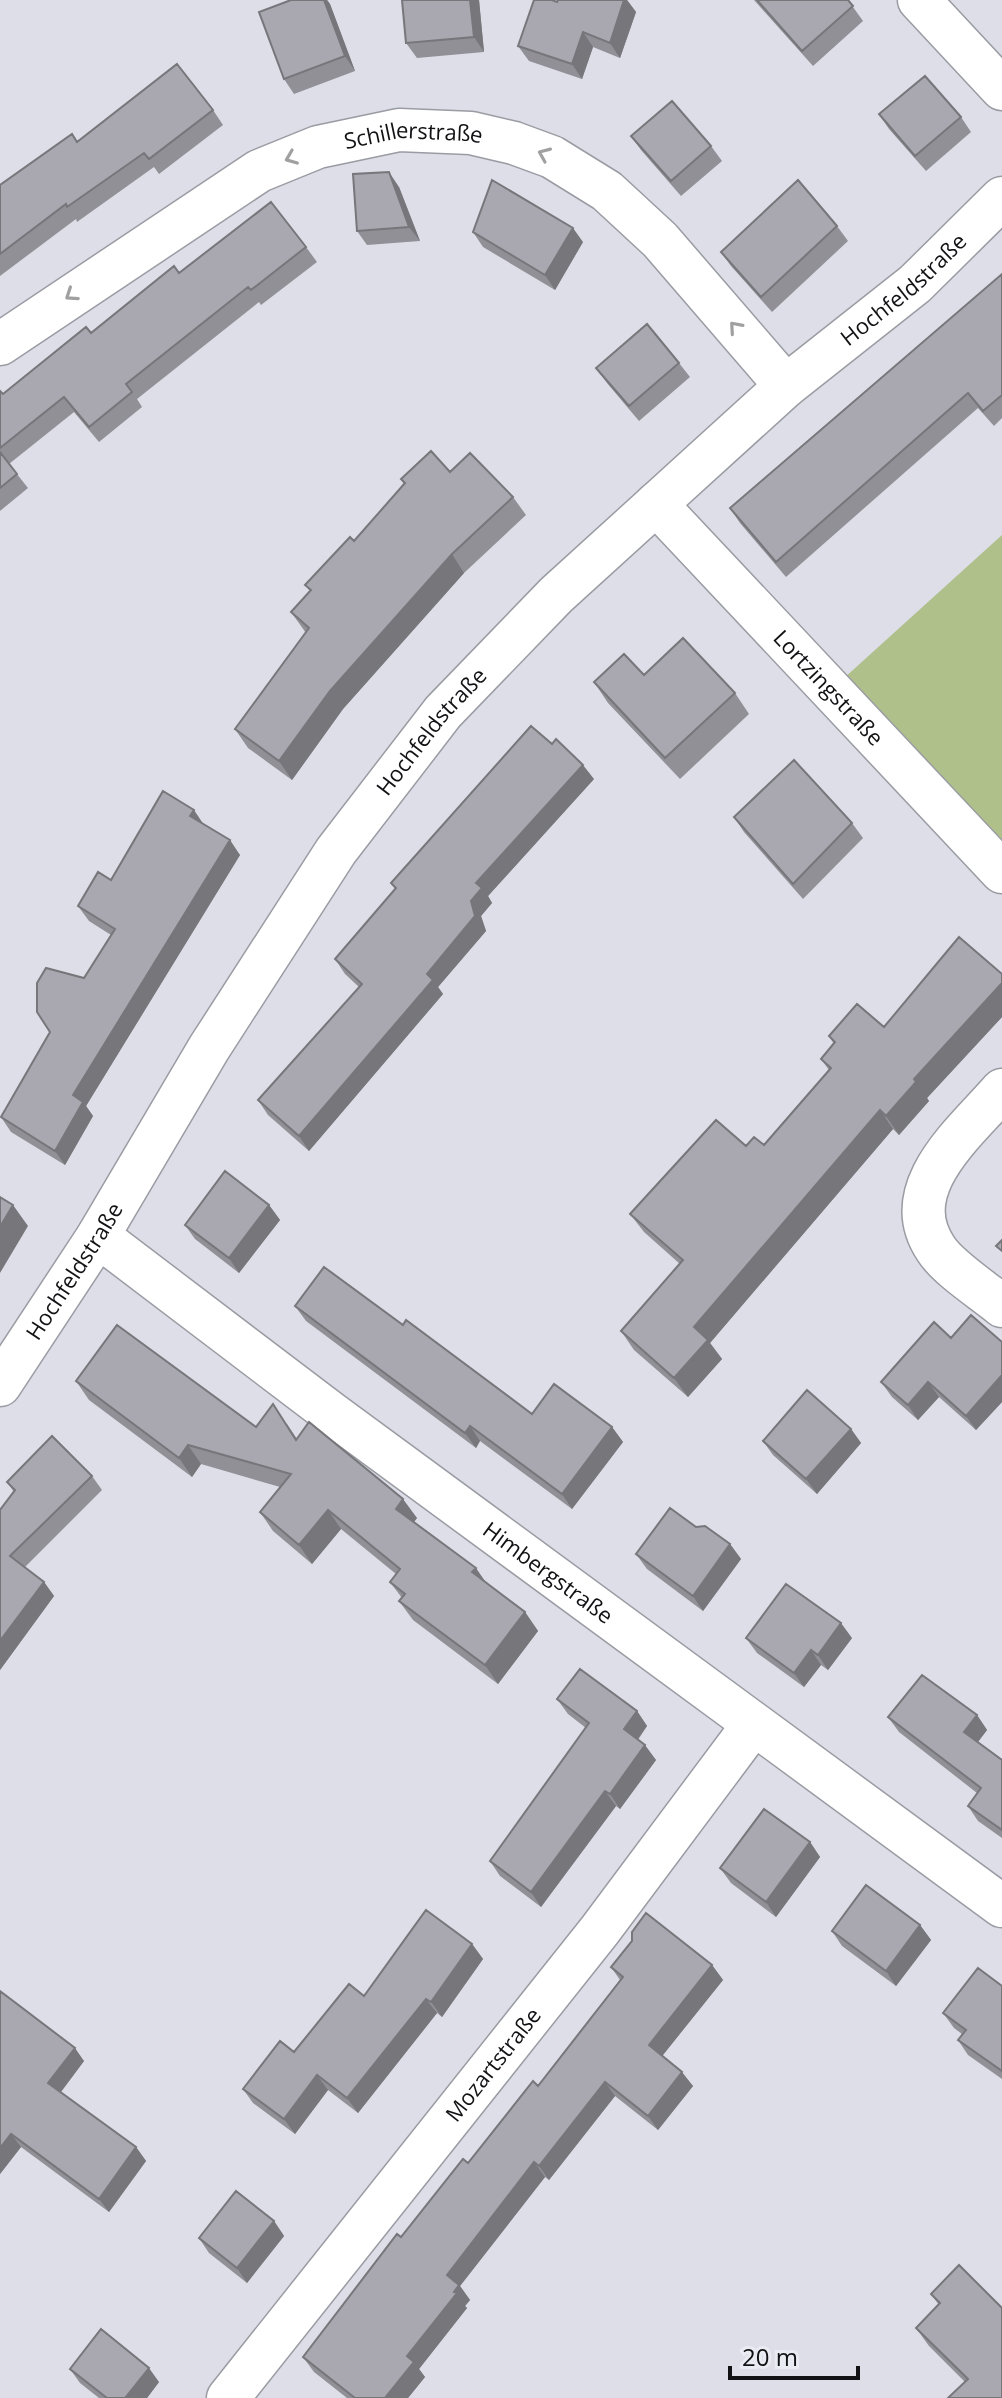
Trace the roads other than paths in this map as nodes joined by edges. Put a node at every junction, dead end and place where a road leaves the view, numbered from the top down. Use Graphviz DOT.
graph roads {
  1 [pos="919,0"];
  2 [pos="1002,89"];
  3 [pos="1002,198"];
  4 [pos="0,344"];
  5 [pos="786,386"];
  6 [pos="656,504"];
  7 [pos="1002,872"];
  8 [pos="1002,1090"];
  9 [pos="98,1236"];
  10 [pos="1002,1306"];
  11 [pos="0,1385"];
  12 [pos="753,1725"];
  13 [pos="1002,1906"];
  14 [pos="228,2398"];
  1 -- 2 [label="street"];
  3 -- 5 [label="street, Hochfeldstraße"];
  5 -- 4 [label="street, Schillerstraße, one-way"];
  5 -- 6 [label="street, Hochfeldstraße"];
  6 -- 7 [label="street, Lortzingstraße"];
  6 -- 9 [label="street, Hochfeldstraße"];
  8 -- 10 [label="street"];
  9 -- 11 [label="street, Hochfeldstraße"];
  9 -- 12 [label="street, Himbergstraße"];
  12 -- 13 [label="street, Himbergstraße"];
  12 -- 14 [label="street, Mozartstraße"];
}
